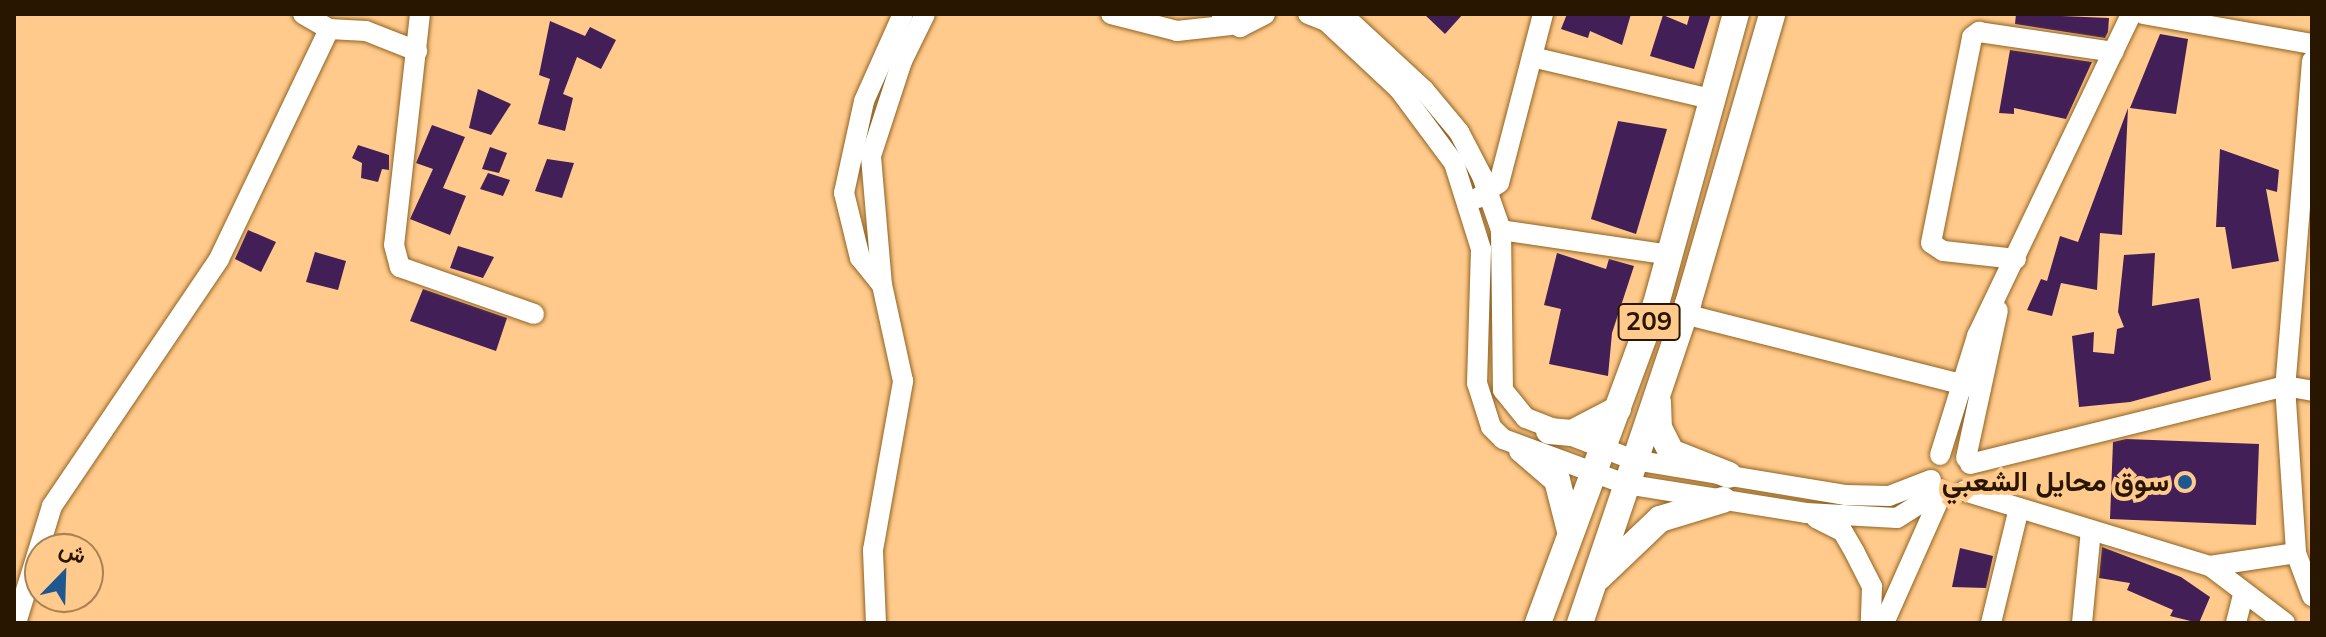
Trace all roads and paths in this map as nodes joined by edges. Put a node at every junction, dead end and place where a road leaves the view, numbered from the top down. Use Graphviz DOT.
graph roads {
  1 [pos="303,14"];
  2 [pos="420,14"];
  3 [pos="903,14"];
  4 [pos="925,14"];
  5 [pos="1111,14"];
  6 [pos="1265,14"];
  7 [pos="1308,14"];
  8 [pos="1342,14"];
  9 [pos="1543,14"];
  10 [pos="1736,14"];
  11 [pos="1772,14"];
  12 [pos="2131,14"];
  13 [pos="2143,14"];
  14 [pos="1225,20"];
  15 [pos="329,29"];
  16 [pos="2312,44"];
  17 [pos="417,51"];
  18 [pos="2114,52"];
  19 [pos="1532,57"];
  20 [pos="2312,65"];
  21 [pos="1715,100"];
  22 [pos="1479,198"];
  23 [pos="1501,230"];
  24 [pos="1670,255"];
  25 [pos="2016,259"];
  26 [pos="882,285"];
  27 [pos="534,314"];
  28 [pos="1684,314"];
  29 [pos="2285,386"];
  30 [pos="1971,387"];
  31 [pos="1658,390"];
  32 [pos="2312,391"];
  33 [pos="1618,409"];
  34 [pos="1549,431"];
  35 [pos="1522,450"];
  36 [pos="1940,455"];
  37 [pos="1968,461"];
  38 [pos="1596,462"];
  39 [pos="1630,472"];
  40 [pos="1726,488"];
  41 [pos="1938,488"];
  42 [pos="1964,491"];
  43 [pos="2019,508"];
  44 [pos="1806,513"];
  45 [pos="2091,530"];
  46 [pos="1571,533"];
  47 [pos="2296,553"];
  48 [pos="2210,566"];
  49 [pos="1592,586"];
  50 [pos="2244,592"];
  51 [pos="2312,596"];
  52 [pos="16,623"];
  53 [pos="876,623"];
  54 [pos="1538,623"];
  55 [pos="1580,623"];
  56 [pos="1871,623"];
  57 [pos="1884,623"];
  58 [pos="1991,623"];
  59 [pos="2082,623"];
  60 [pos="2236,623"];
  61 [pos="2285,623"];
  1 -- 15 [label="street"];
  2 -- 17 [label="street"];
  3 -- 26 [label="street"];
  4 -- 26 [label="street"];
  5 -- 14 [label="street"];
  6 -- 14 [label="street"];
  7 -- 22 [label="street"];
  8 -- 22 [label="street"];
  9 -- 19 [label="street"];
  10 -- 21 [label="main road, 209"];
  11 -- 28 [label="main road, 209"];
  12 -- 18 [label="street"];
  13 -- 16 [label="street"];
  15 -- 17 [label="street"];
  15 -- 52 [label="street"];
  17 -- 27 [label="street"];
  18 -- 25 [label="street"];
  18 -- 25 [label="street"];
  19 -- 21 [label="street"];
  19 -- 22 [label="street"];
  20 -- 29 [label="street"];
  21 -- 24 [label="main road, 209"];
  22 -- 23 [label="street"];
  22 -- 35 [label="street"];
  23 -- 24 [label="street"];
  23 -- 34 [label="street"];
  24 -- 33 [label="main road, 209"];
  25 -- 30 [label="street"];
  26 -- 53 [label="street"];
  28 -- 30 [label="street"];
  28 -- 31 [label="main road, 209"];
  29 -- 32 [label="street"];
  29 -- 37 [label="street"];
  29 -- 47 [label="street"];
  30 -- 36 [label="street"];
  30 -- 37 [label="street"];
  31 -- 39 [label="main road, 209"];
  31 -- 40 [label="main road"];
  33 -- 34 [label="main road"];
  33 -- 38 [label="main road, 209"];
  34 -- 38 [label="street"];
  35 -- 38 [label="street"];
  35 -- 46 [label="main road"];
  36 -- 37 [label="street"];
  36 -- 41 [label="street"];
  37 -- 42 [label="street"];
  38 -- 39 [label="street"];
  38 -- 46 [label="main road, 209"];
  39 -- 40 [label="street"];
  39 -- 49 [label="main road, 209"];
  40 -- 41 [label="street"];
  40 -- 44 [label="street"];
  40 -- 49 [label="main road"];
  41 -- 42 [label="street"];
  41 -- 44 [label="street"];
  41 -- 57 [label="street"];
  42 -- 43 [label="street"];
  43 -- 45 [label="street"];
  43 -- 58 [label="street"];
  44 -- 56 [label="street"];
  45 -- 48 [label="street"];
  45 -- 59 [label="street"];
  46 -- 54 [label="main road, 209"];
  47 -- 48 [label="street"];
  47 -- 51 [label="street"];
  48 -- 50 [label="street"];
  49 -- 55 [label="main road, 209"];
  50 -- 60 [label="street"];
  50 -- 61 [label="street"];
}
